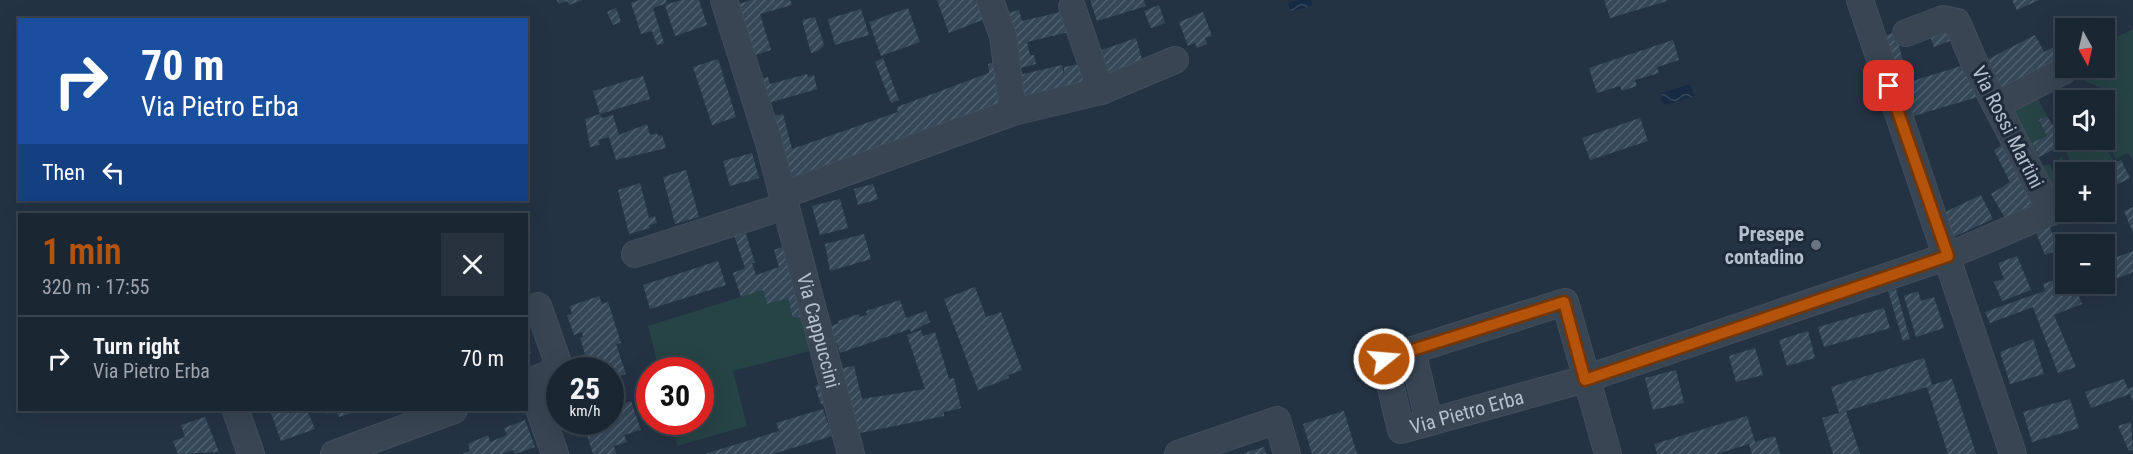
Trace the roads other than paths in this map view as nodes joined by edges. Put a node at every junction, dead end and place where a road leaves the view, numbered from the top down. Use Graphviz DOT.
graph roads {
  1 [pos="724,0"];
  2 [pos="990,0"];
  3 [pos="1860,0"];
  4 [pos="1072,7"];
  5 [pos="1906,33"];
  6 [pos="1175,60"];
  7 [pos="2055,75"];
  8 [pos="1101,91"];
  9 [pos="1996,105"];
  10 [pos="1013,112"];
  11 [pos="784,200"];
  12 [pos="635,254"];
  13 [pos="1948,256"];
  14 [pos="538,306"];
  15 [pos="1585,380"];
  16 [pos="528,382"];
  17 [pos="528,385"];
  18 [pos="236,411"];
  19 [pos="451,411"];
  20 [pos="251,454"];
  21 [pos="334,454"];
  22 [pos="555,454"];
  23 [pos="851,454"];
  24 [pos="1178,454"];
  25 [pos="1287,454"];
  26 [pos="1608,454"];
  27 [pos="2013,454"];
  1 -- 11 [label="street, Via Cappuccini"];
  2 -- 10 [label="street"];
  3 -- 13 [label="street"];
  4 -- 8 [label="street"];
  5 -- 9 [label="street, Via Rossi Martini"];
  6 -- 8 [label="street"];
  7 -- 9 [label="street"];
  8 -- 10 [label="street"];
  9 -- 13 [label="street, Via Rossi Martini"];
  10 -- 11 [label="street"];
  11 -- 12 [label="street"];
  11 -- 23 [label="street, Via Cappuccini"];
  13 -- 15 [label="street"];
  13 -- 27 [label="street"];
  14 -- 16 [label="street"];
  15 -- 15 [label="street, Via Pietro Erba"];
  15 -- 26 [label="street, Via Pietro Erba"];
  17 -- 22 [label="street"];
  18 -- 20 [label="street"];
  19 -- 21 [label="street"];
  24 -- 25 [label="street"];
}
